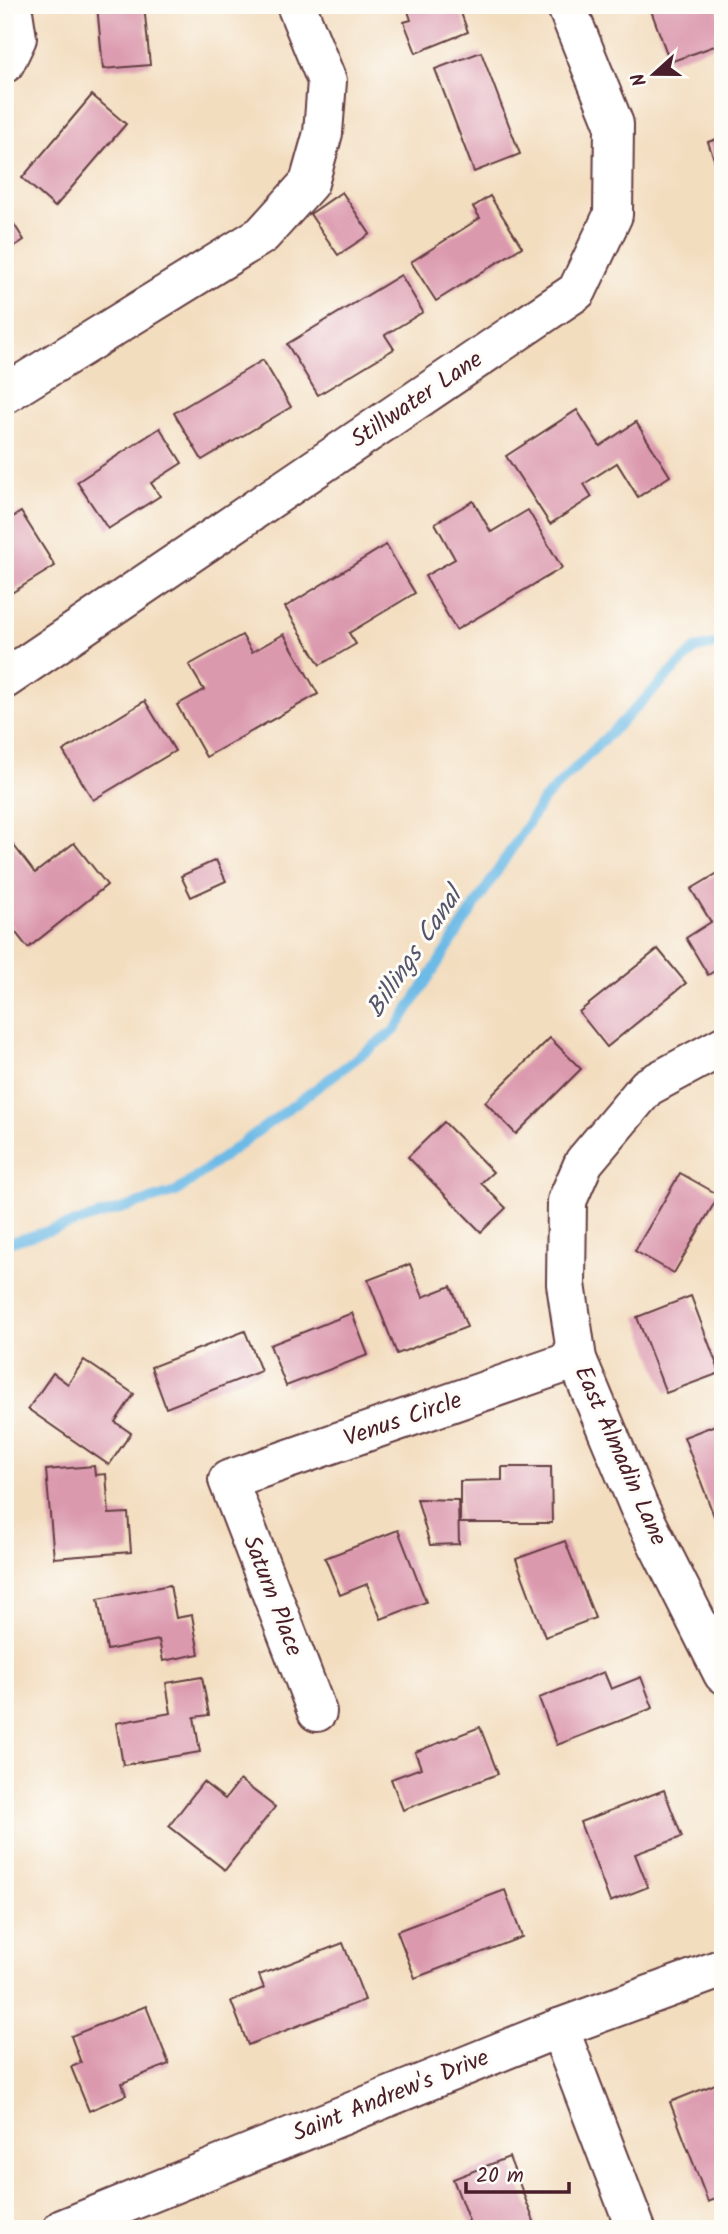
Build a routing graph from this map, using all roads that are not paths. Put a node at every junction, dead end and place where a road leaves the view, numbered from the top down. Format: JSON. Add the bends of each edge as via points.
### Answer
{"nodes":[{"id":1,"x":12,"y":5,"type":"edge"},
{"id":2,"x":296,"y":5,"type":"edge"},
{"id":3,"x":566,"y":5,"type":"edge"},
{"id":4,"x":5,"y":64,"type":"edge"},
{"id":5,"x":5,"y":394,"type":"edge"},
{"id":6,"x":5,"y":679,"type":"edge"},
{"id":7,"x":723,"y":1046,"type":"edge"},
{"id":8,"x":577,"y":1359,"type":"junction"},
{"id":9,"x":228,"y":1480,"type":"joint"},
{"id":10,"x":723,"y":1674,"type":"edge"},
{"id":11,"x":317,"y":1712,"type":"dead end"},
{"id":12,"x":723,"y":1968,"type":"edge"},
{"id":13,"x":559,"y":2028,"type":"junction"},
{"id":14,"x":62,"y":2229,"type":"edge"},
{"id":15,"x":636,"y":2229,"type":"edge"}],
"edges":[{"from":1,"to":4,"type":"street","via":[[17,38]]},
{"from":2,"to":5,"type":"street","via":[[327,81],[323,133],[309,183],[262,235]]},
{"from":3,"to":6,"type":"street","name":"Stillwater Lane","via":[[614,124],[613,215],[578,291]]},
{"from":7,"to":8,"type":"street","name":"East Almadin Lane","via":[[647,1087],[584,1162],[567,1201],[566,1284]]},
{"from":8,"to":9,"type":"street","name":"Venus Circle"},
{"from":8,"to":10,"type":"street","name":"East Almadin Lane","via":[[639,1507]]},
{"from":9,"to":11,"type":"street","name":"Saturn Place"},
{"from":12,"to":13,"type":"street","name":"Saint Andrew's Drive"},
{"from":13,"to":14,"type":"street","name":"Saint Andrew's Drive"},
{"from":13,"to":15,"type":"street"}]}
